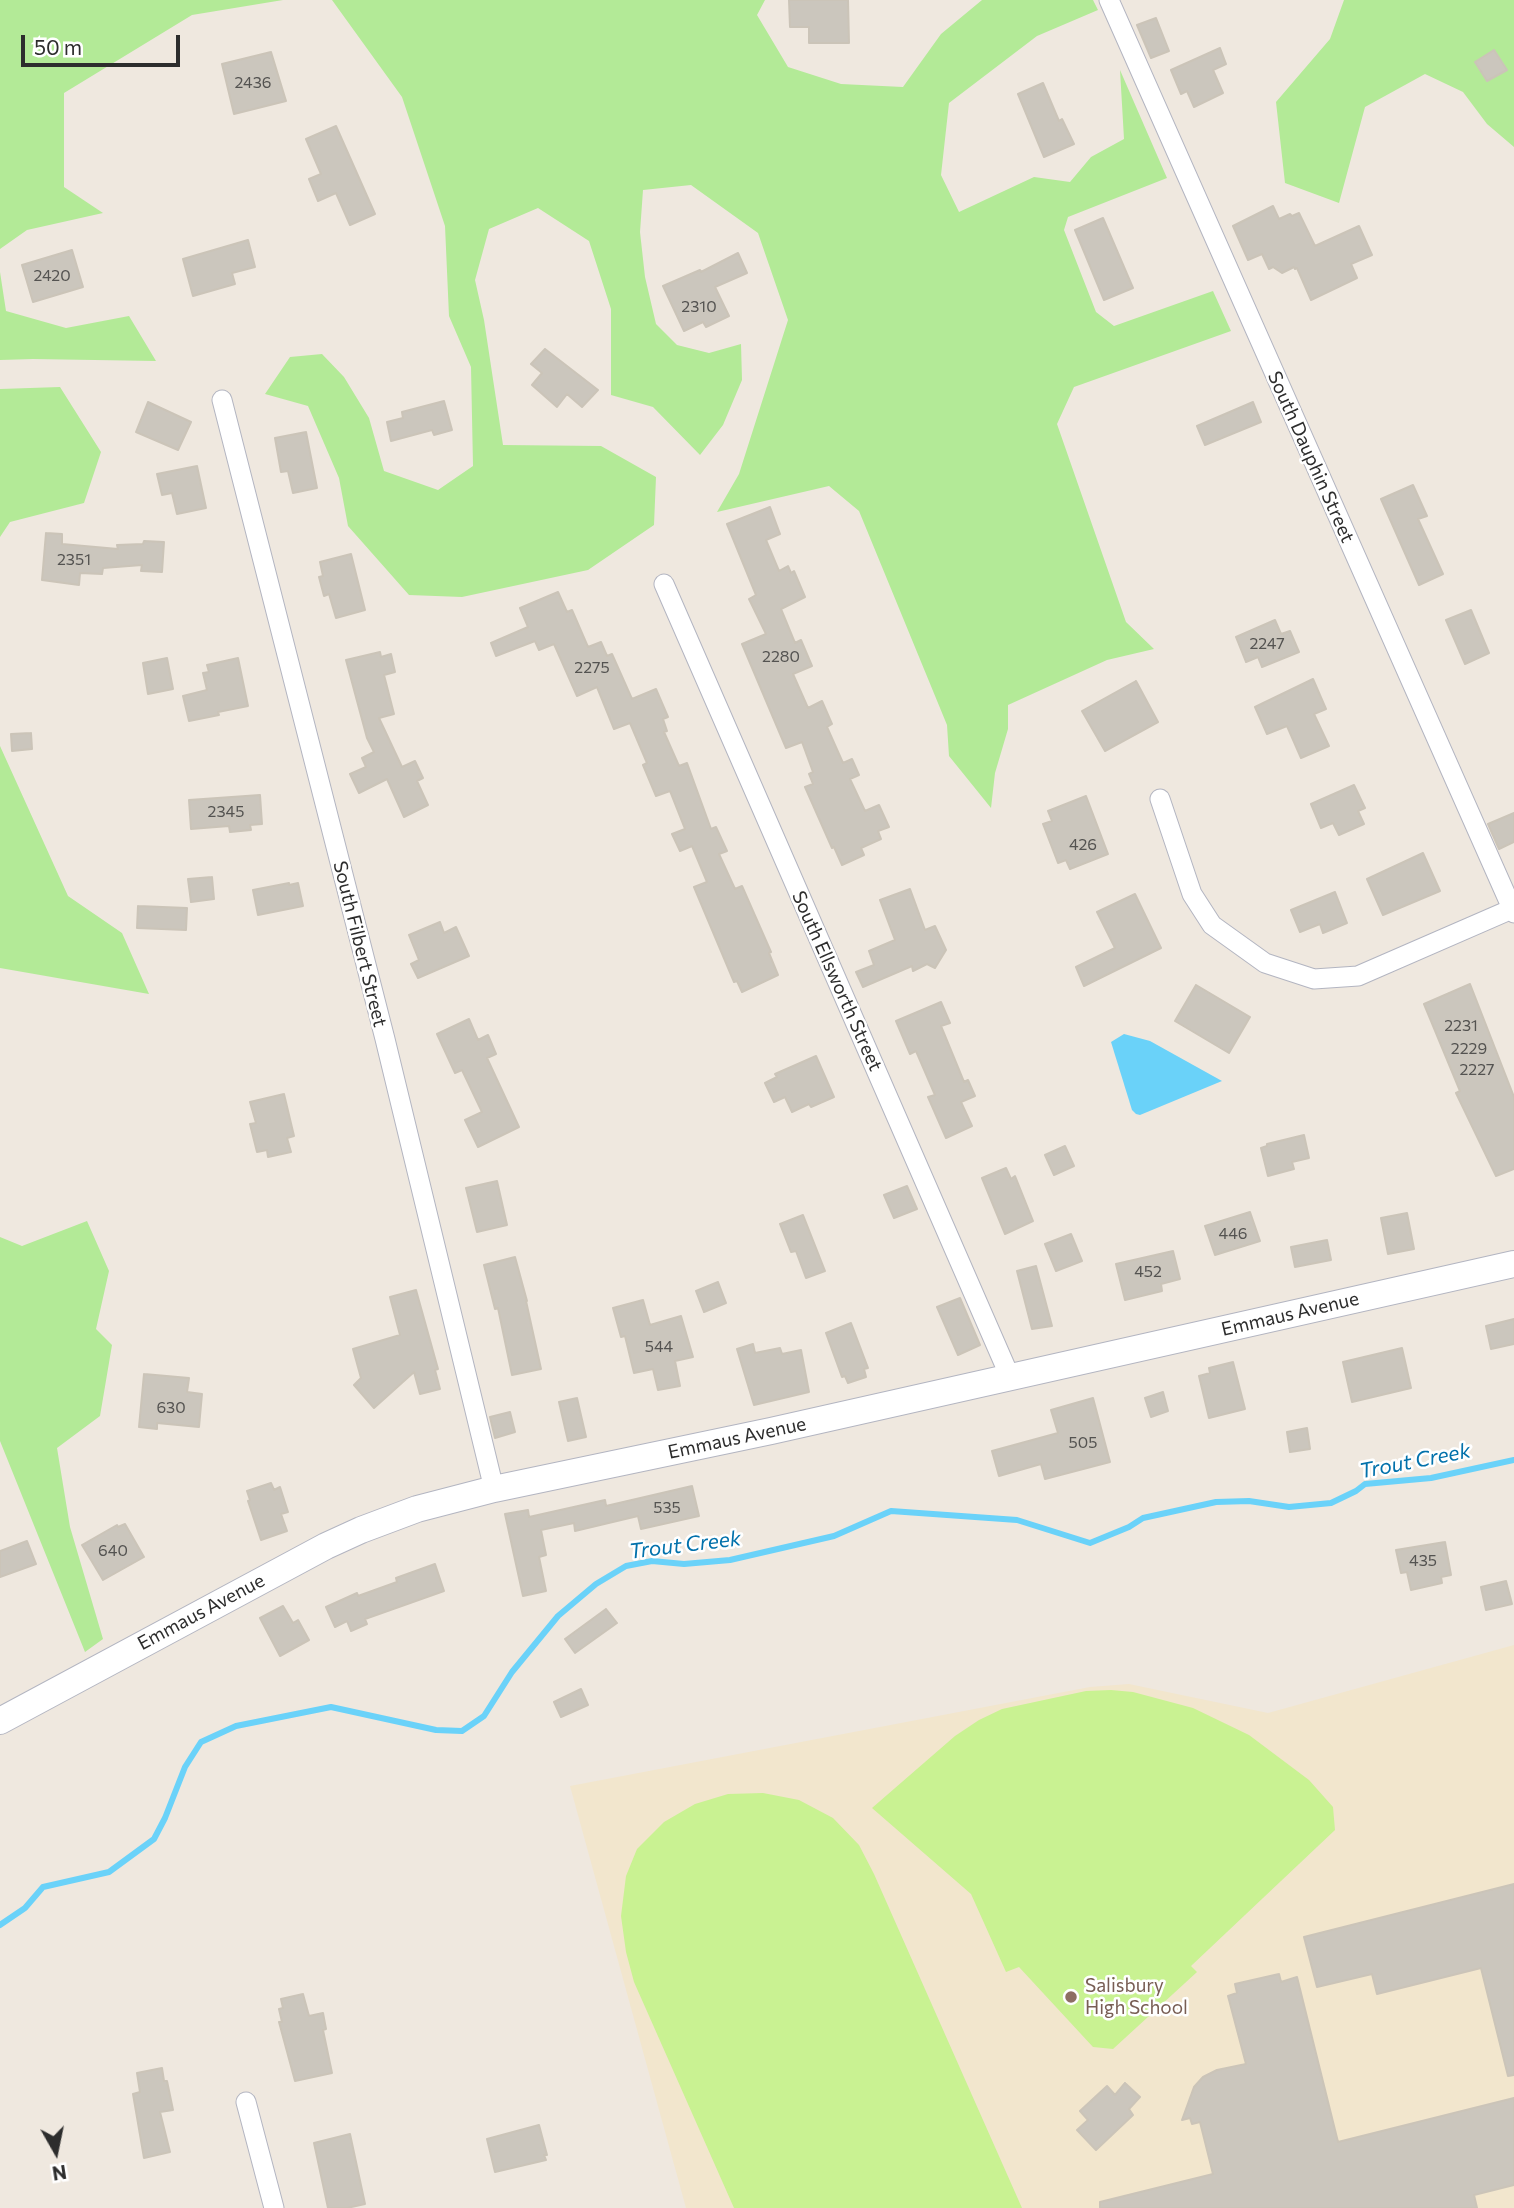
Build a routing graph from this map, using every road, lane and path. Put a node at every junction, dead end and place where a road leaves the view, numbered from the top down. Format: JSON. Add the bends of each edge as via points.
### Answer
{"nodes":[{"id":1,"x":1109,"y":0,"type":"edge"},
{"id":2,"x":222,"y":400,"type":"dead end"},
{"id":3,"x":664,"y":584,"type":"dead end"},
{"id":4,"x":1160,"y":799,"type":"dead end"},
{"id":5,"x":1513,"y":911,"type":"edge"},
{"id":6,"x":1514,"y":1264,"type":"edge"},
{"id":7,"x":1010,"y":1377,"type":"junction"},
{"id":8,"x":494,"y":1489,"type":"junction"},
{"id":9,"x":0,"y":1721,"type":"edge"},
{"id":10,"x":246,"y":2102,"type":"dead end"},
{"id":11,"x":274,"y":2208,"type":"edge"}],
"edges":[{"from":1,"to":5,"type":"street","name":"South Dauphin Street"},
{"from":2,"to":8,"type":"street","name":"South Filbert Street"},
{"from":3,"to":7,"type":"street","name":"South Ellsworth Street"},
{"from":4,"to":5,"type":"street","via":[[1192,894],[1212,925],[1265,963],[1314,979],[1358,976]]},
{"from":6,"to":7,"type":"main road","name":"Emmaus Avenue"},
{"from":7,"to":8,"type":"main road","name":"Emmaus Avenue"},
{"from":8,"to":9,"type":"main road","name":"Emmaus Avenue","via":[[416,1509],[326,1546]]},
{"from":10,"to":11,"type":"street"}]}
